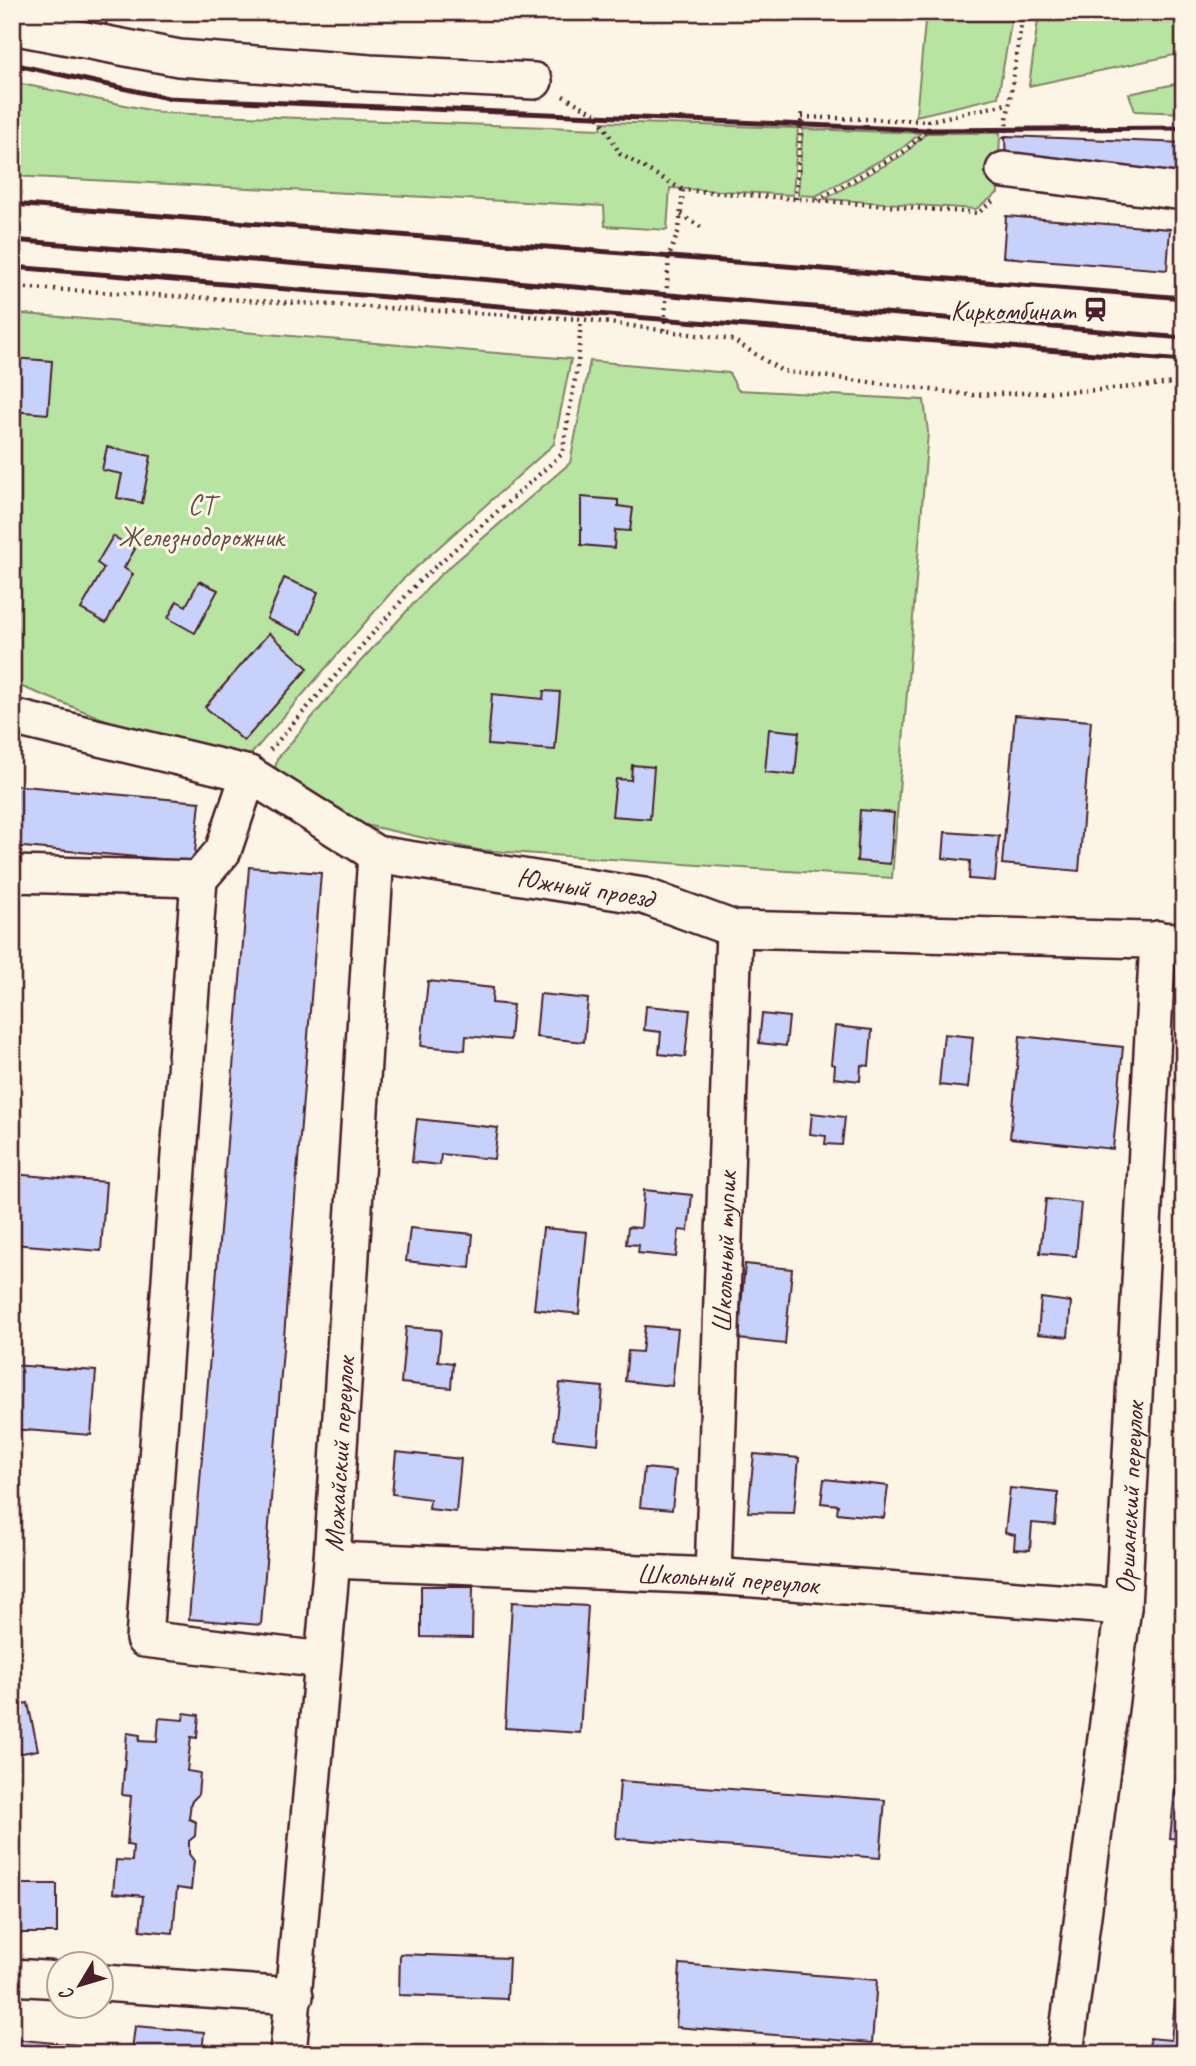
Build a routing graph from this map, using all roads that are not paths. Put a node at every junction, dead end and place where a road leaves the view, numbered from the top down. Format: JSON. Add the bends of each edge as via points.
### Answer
{"nodes":[{"id":1,"x":12,"y":26,"type":"edge"},
{"id":2,"x":534,"y":81,"type":"road end"},
{"id":3,"x":1003,"y":182,"type":"road end"},
{"id":4,"x":1184,"y":192,"type":"edge"},
{"id":5,"x":12,"y":717,"type":"edge"},
{"id":6,"x":248,"y":774,"type":"junction"},
{"id":7,"x":376,"y":854,"type":"junction"},
{"id":8,"x":12,"y":874,"type":"edge"},
{"id":9,"x":199,"y":879,"type":"junction"},
{"id":10,"x":734,"y":929,"type":"junction"},
{"id":11,"x":1171,"y":940,"type":"edge"},
{"id":12,"x":332,"y":1560,"type":"junction"},
{"id":13,"x":713,"y":1576,"type":"junction"},
{"id":14,"x":1123,"y":1607,"type":"junction"},
{"id":15,"x":323,"y":1660,"type":"junction"},
{"id":16,"x":12,"y":1977,"type":"edge"},
{"id":17,"x":46,"y":1979,"type":"edge"},
{"id":18,"x":116,"y":1984,"type":"edge"},
{"id":19,"x":295,"y":1996,"type":"junction"},
{"id":20,"x":288,"y":2054,"type":"edge"},
{"id":21,"x":1065,"y":2054,"type":"edge"}],
"edges":[{"from":1,"to":2,"type":"street","via":[[179,58]]},
{"from":3,"to":4,"type":"street"},
{"from":5,"to":6,"type":"street","name":"Южный проезд"},
{"from":6,"to":7,"type":"street","name":"Южный проезд"},
{"from":6,"to":9,"type":"street","via":[[223,851]]},
{"from":7,"to":10,"type":"street","name":"Южный проезд","via":[[644,895]]},
{"from":7,"to":12,"type":"street","name":"Можайский переулок"},
{"from":8,"to":9,"type":"street"},
{"from":9,"to":15,"type":"street","via":[[144,1639]]},
{"from":10,"to":11,"type":"street","name":"Южный проезд"},
{"from":10,"to":13,"type":"street","name":"Школьный тупик"},
{"from":11,"to":14,"type":"street","name":"Оршанский переулок"},
{"from":12,"to":13,"type":"street","name":"Школьный переулок"},
{"from":12,"to":15,"type":"street","name":"Можайский переулок"},
{"from":13,"to":14,"type":"street","name":"Школьный переулок"},
{"from":14,"to":21,"type":"street","name":"Оршанский переулок"},
{"from":15,"to":19,"type":"street","name":"Можайский переулок"},
{"from":16,"to":17,"type":"street"},
{"from":18,"to":19,"type":"street"},
{"from":19,"to":20,"type":"street","name":"Можайский переулок"}]}
